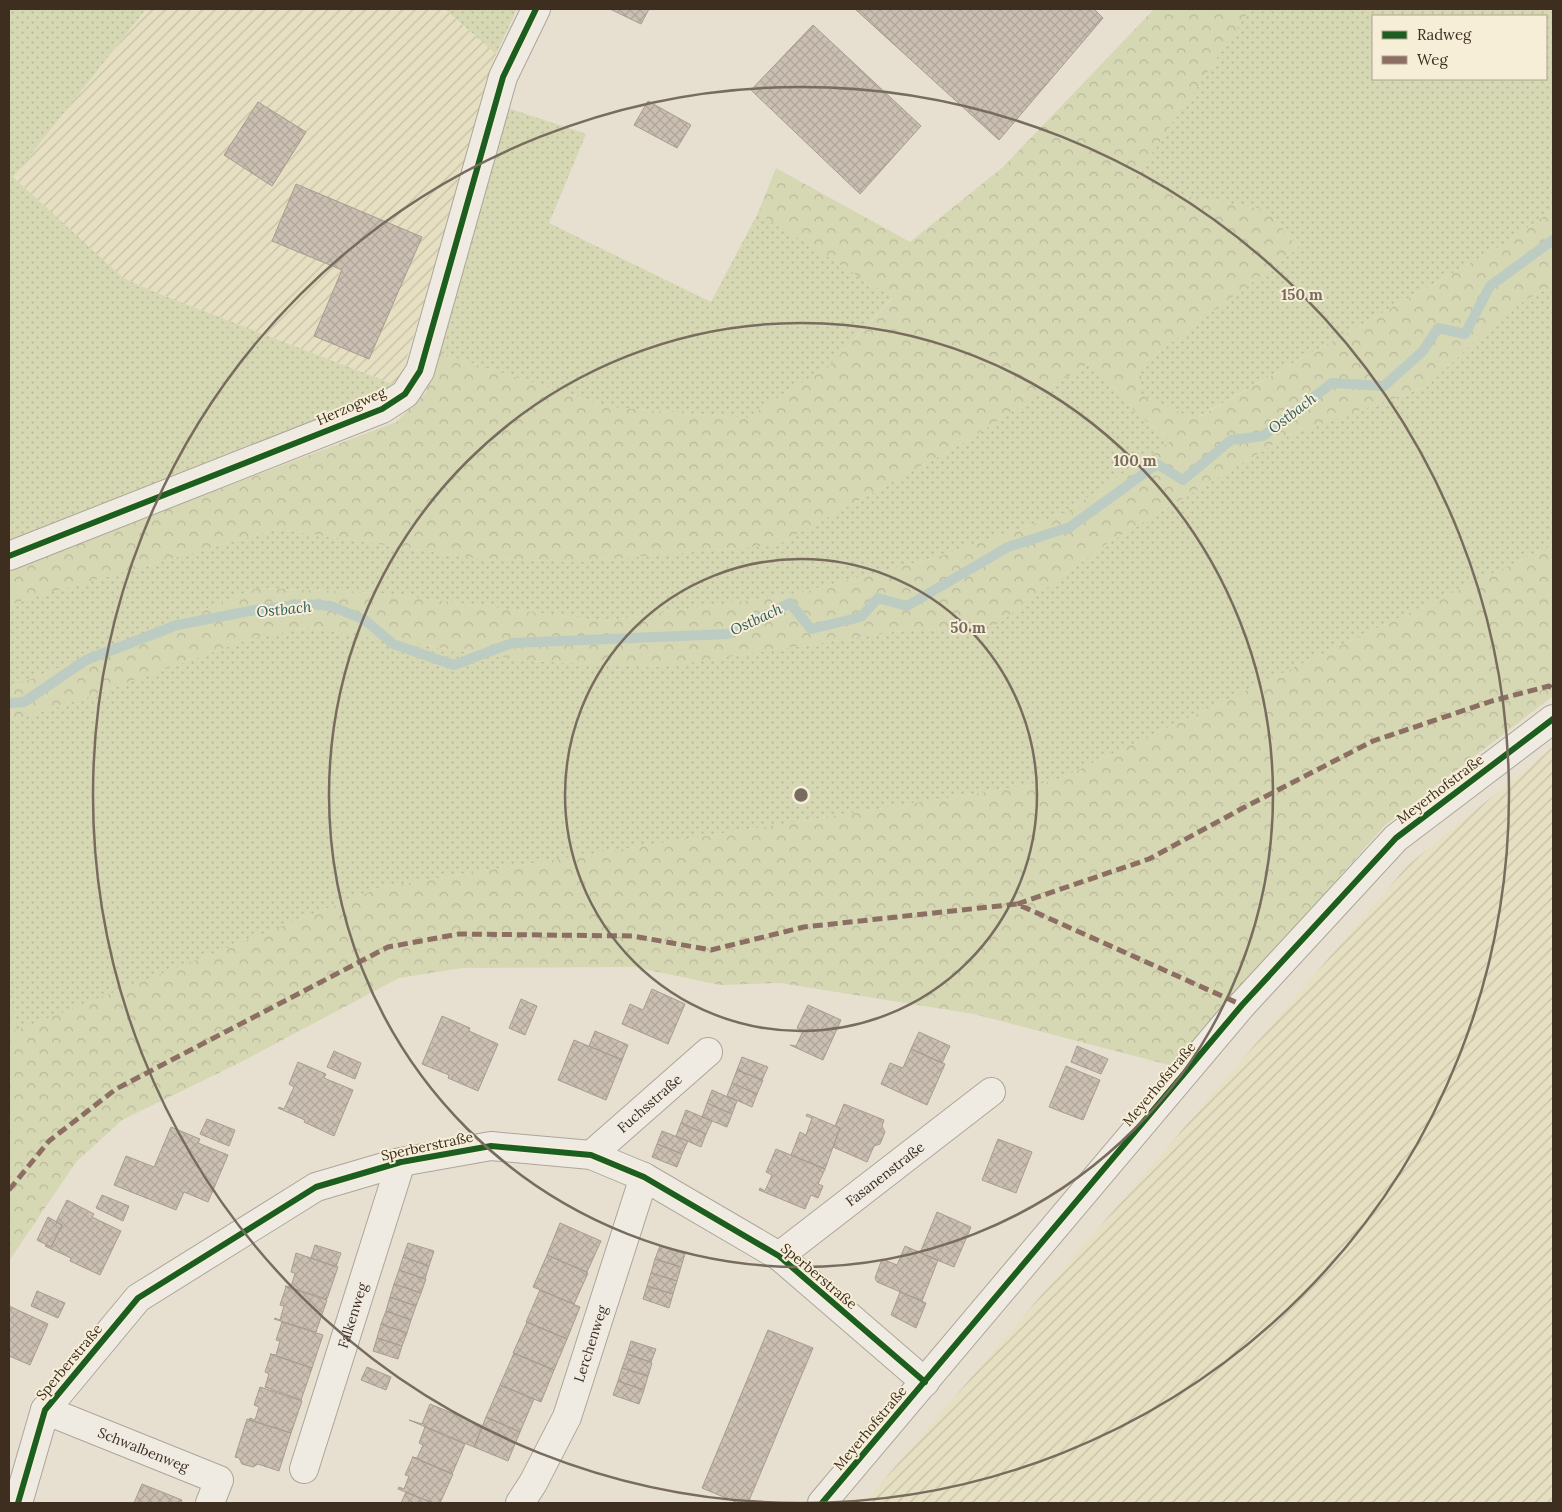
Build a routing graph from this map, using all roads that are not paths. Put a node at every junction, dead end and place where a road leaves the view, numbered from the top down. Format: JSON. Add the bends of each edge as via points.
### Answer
{"nodes":[{"id":1,"x":536,"y":9,"type":"edge"},
{"id":2,"x":9,"y":556,"type":"edge"},
{"id":3,"x":1553,"y":719,"type":"edge"},
{"id":4,"x":708,"y":1052,"type":"dead end"},
{"id":5,"x":991,"y":1092,"type":"dead end"},
{"id":6,"x":591,"y":1155,"type":"junction"},
{"id":7,"x":401,"y":1162,"type":"junction"},
{"id":8,"x":644,"y":1177,"type":"junction"},
{"id":9,"x":778,"y":1256,"type":"junction"},
{"id":10,"x":925,"y":1382,"type":"junction"},
{"id":11,"x":45,"y":1410,"type":"junction"},
{"id":12,"x":304,"y":1469,"type":"dead end"},
{"id":13,"x":18,"y":1503,"type":"edge"},
{"id":14,"x":210,"y":1503,"type":"edge"},
{"id":15,"x":520,"y":1503,"type":"edge"},
{"id":16,"x":822,"y":1503,"type":"edge"}],
"edges":[{"from":1,"to":2,"type":"street","name":"Herzogweg","via":[[503,77],[420,371],[405,394],[382,409]]},
{"from":3,"to":10,"type":"street","name":"Meyerhofstraße","via":[[1396,838],[1242,1005]]},
{"from":4,"to":6,"type":"street","name":"Fuchsstraße"},
{"from":5,"to":9,"type":"street","name":"Fasanenstraße"},
{"from":6,"to":7,"type":"street","name":"Sperberstraße","via":[[491,1146]]},
{"from":6,"to":8,"type":"street","name":"Sperberstraße"},
{"from":7,"to":11,"type":"street","name":"Sperberstraße","via":[[316,1187],[138,1298]]},
{"from":7,"to":12,"type":"street","name":"Falkenweg"},
{"from":8,"to":9,"type":"street","name":"Sperberstraße"},
{"from":8,"to":15,"type":"street","name":"Lerchenweg","via":[[567,1418]]},
{"from":9,"to":10,"type":"street","name":"Sperberstraße"},
{"from":10,"to":16,"type":"street","name":"Meyerhofstraße"},
{"from":11,"to":13,"type":"street","name":"Sperberstraße"},
{"from":11,"to":14,"type":"street","name":"Schwalbenweg","via":[[219,1480]]}]}
